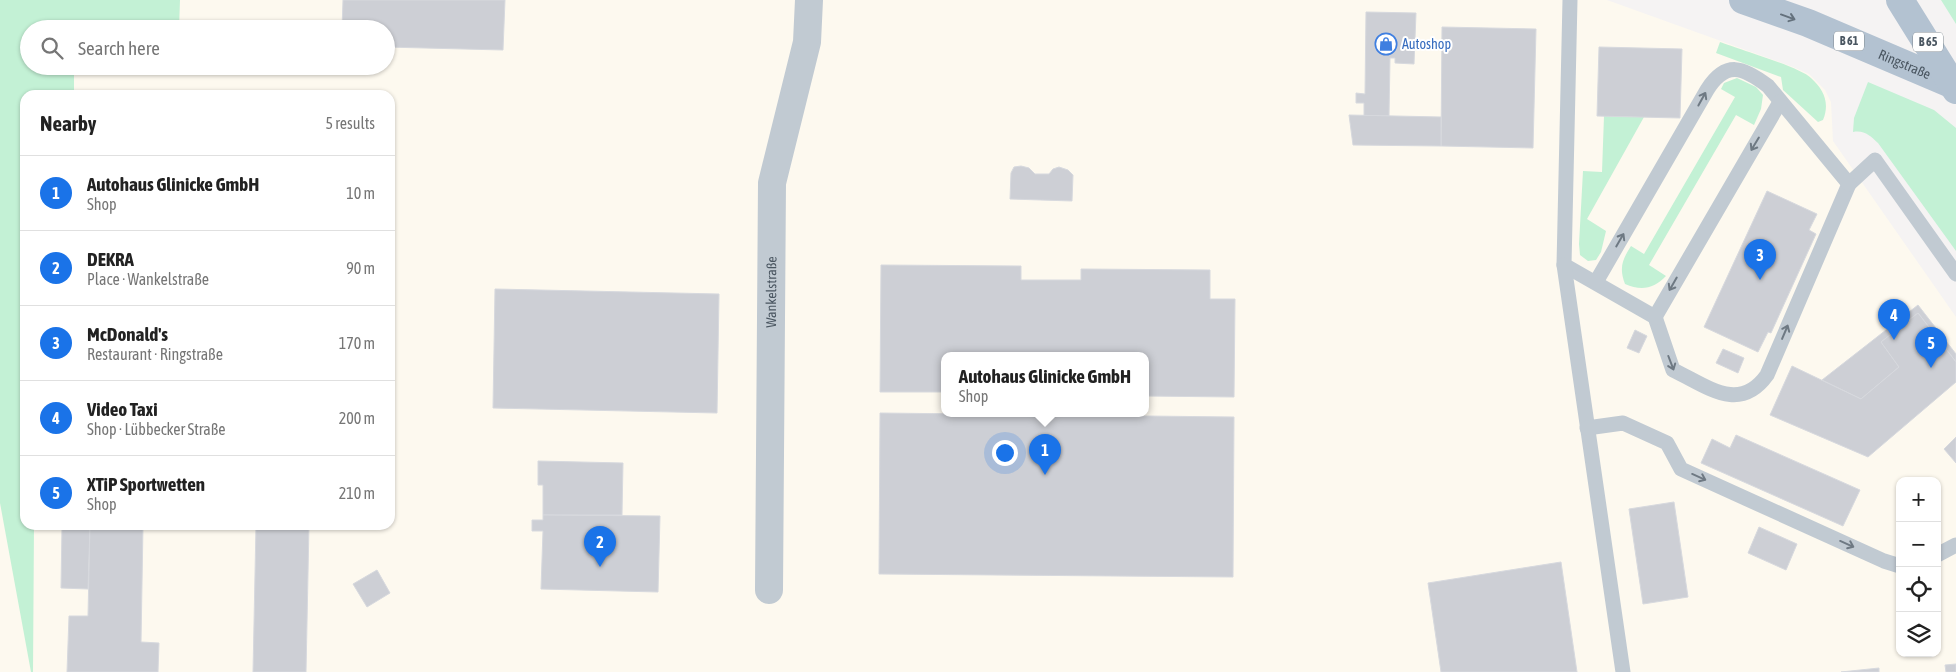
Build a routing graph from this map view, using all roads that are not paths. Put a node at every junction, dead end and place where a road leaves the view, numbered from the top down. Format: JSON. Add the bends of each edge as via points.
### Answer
{"nodes":[{"id":1,"x":809,"y":0,"type":"edge"},
{"id":2,"x":1570,"y":0,"type":"edge"},
{"id":3,"x":1742,"y":0,"type":"edge"},
{"id":4,"x":1900,"y":0,"type":"edge"},
{"id":5,"x":1955,"y":87,"type":"edge"},
{"id":6,"x":1780,"y":102,"type":"junction"},
{"id":7,"x":1849,"y":184,"type":"junction"},
{"id":8,"x":1564,"y":265,"type":"junction"},
{"id":9,"x":1956,"y":274,"type":"edge"},
{"id":10,"x":1596,"y":282,"type":"junction"},
{"id":11,"x":1655,"y":317,"type":"junction"},
{"id":12,"x":1588,"y":428,"type":"junction"},
{"id":13,"x":1956,"y":545,"type":"edge"},
{"id":14,"x":1941,"y":553,"type":"edge"},
{"id":15,"x":1896,"y":564,"type":"edge"},
{"id":16,"x":770,"y":590,"type":"dead end"},
{"id":17,"x":1623,"y":672,"type":"edge"}],
"edges":[{"from":1,"to":16,"type":"street","name":"Wankelstraße","via":[[807,42],[772,183]]},
{"from":2,"to":8,"type":"lane"},
{"from":3,"to":5,"type":"main road","name":"Ringstraße","number":"B 61","one_way":true,"via":[[1808,24]]},
{"from":4,"to":5,"type":"main road","number":"B 65"},
{"from":6,"to":7,"type":"lane"},
{"from":10,"to":6,"type":"lane","one_way":true,"via":[[1713,80],[1730,69],[1740,70],[1768,86]]},
{"from":6,"to":11,"type":"lane","one_way":true},
{"from":7,"to":9,"type":"lane","via":[[1875,160]]},
{"from":11,"to":7,"type":"lane","one_way":true,"via":[[1673,370],[1722,393],[1736,396],[1760,385]]},
{"from":8,"to":10,"type":"lane"},
{"from":8,"to":12,"type":"lane"},
{"from":10,"to":11,"type":"lane"},
{"from":12,"to":15,"type":"lane","one_way":true,"via":[[1623,423],[1666,443],[1681,468]]},
{"from":12,"to":17,"type":"lane"},
{"from":13,"to":14,"type":"lane"}]}
